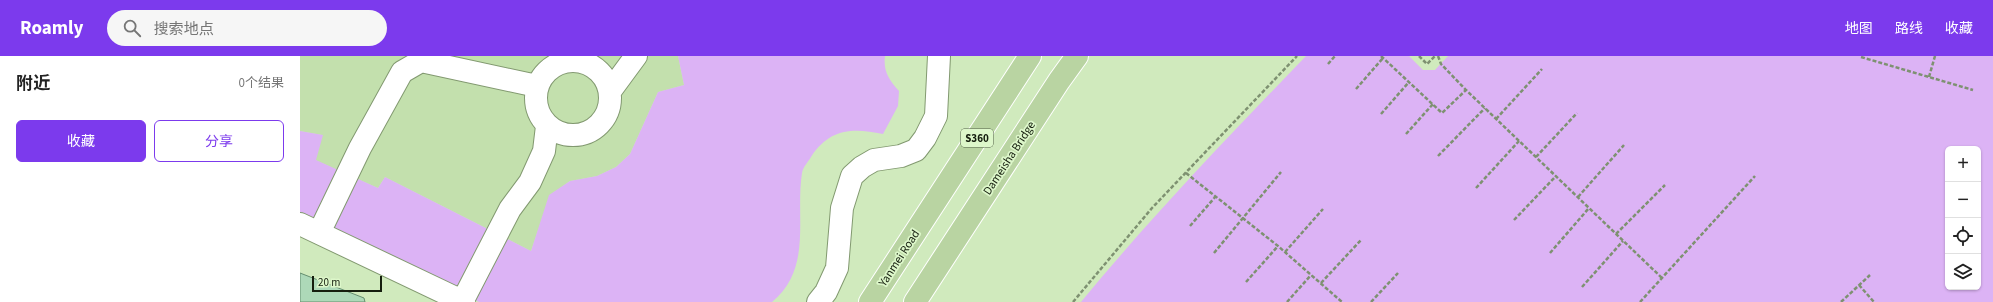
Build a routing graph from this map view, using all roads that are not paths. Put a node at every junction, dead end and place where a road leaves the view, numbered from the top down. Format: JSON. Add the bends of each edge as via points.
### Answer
{"nodes":[{"id":1,"x":636,"y":56,"type":"edge"},
{"id":2,"x":939,"y":56,"type":"edge"},
{"id":3,"x":1077,"y":56,"type":"edge"},
{"id":4,"x":1028,"y":58,"type":"edge"},
{"id":5,"x":421,"y":59,"type":"edge"},
{"id":6,"x":557,"y":60,"type":"edge"},
{"id":7,"x":537,"y":86,"type":"junction"},
{"id":8,"x":611,"y":90,"type":"junction"},
{"id":9,"x":547,"y":126,"type":"junction"},
{"id":10,"x":309,"y":229,"type":"edge"},
{"id":11,"x":883,"y":283,"type":"junction"},
{"id":12,"x":463,"y":302,"type":"edge"},
{"id":13,"x":818,"y":302,"type":"edge"},
{"id":14,"x":862,"y":302,"type":"edge"},
{"id":15,"x":870,"y":302,"type":"edge"},
{"id":16,"x":914,"y":302,"type":"edge"}],
"edges":[{"from":1,"to":8,"type":"street"},
{"from":2,"to":13,"type":"street","via":[[936,116],[925,138],[916,150],[901,156],[874,160],[852,176],[842,208],[837,268],[826,292]]},
{"from":3,"to":16,"type":"main road","name":"Dameisha Bridge","via":[[1058,81]]},
{"from":4,"to":11,"type":"main road","name":"Yanmei Road","number":"S360"},
{"from":5,"to":7,"type":"street"},
{"from":5,"to":10,"type":"street","via":[[402,72],[360,148]]},
{"from":6,"to":7,"type":"street"},
{"from":6,"to":8,"type":"street","via":[[587,63],[603,75]]},
{"from":7,"to":9,"type":"street","via":[[537,108]]},
{"from":8,"to":9,"type":"street","via":[[609,113],[598,127],[575,136],[557,133]]},
{"from":9,"to":12,"type":"street","via":[[544,151],[530,182],[510,209]]},
{"from":10,"to":12,"type":"street"},
{"from":11,"to":14,"type":"street"},
{"from":11,"to":15,"type":"main road","name":"Yanmei Road","number":"S360"}]}
